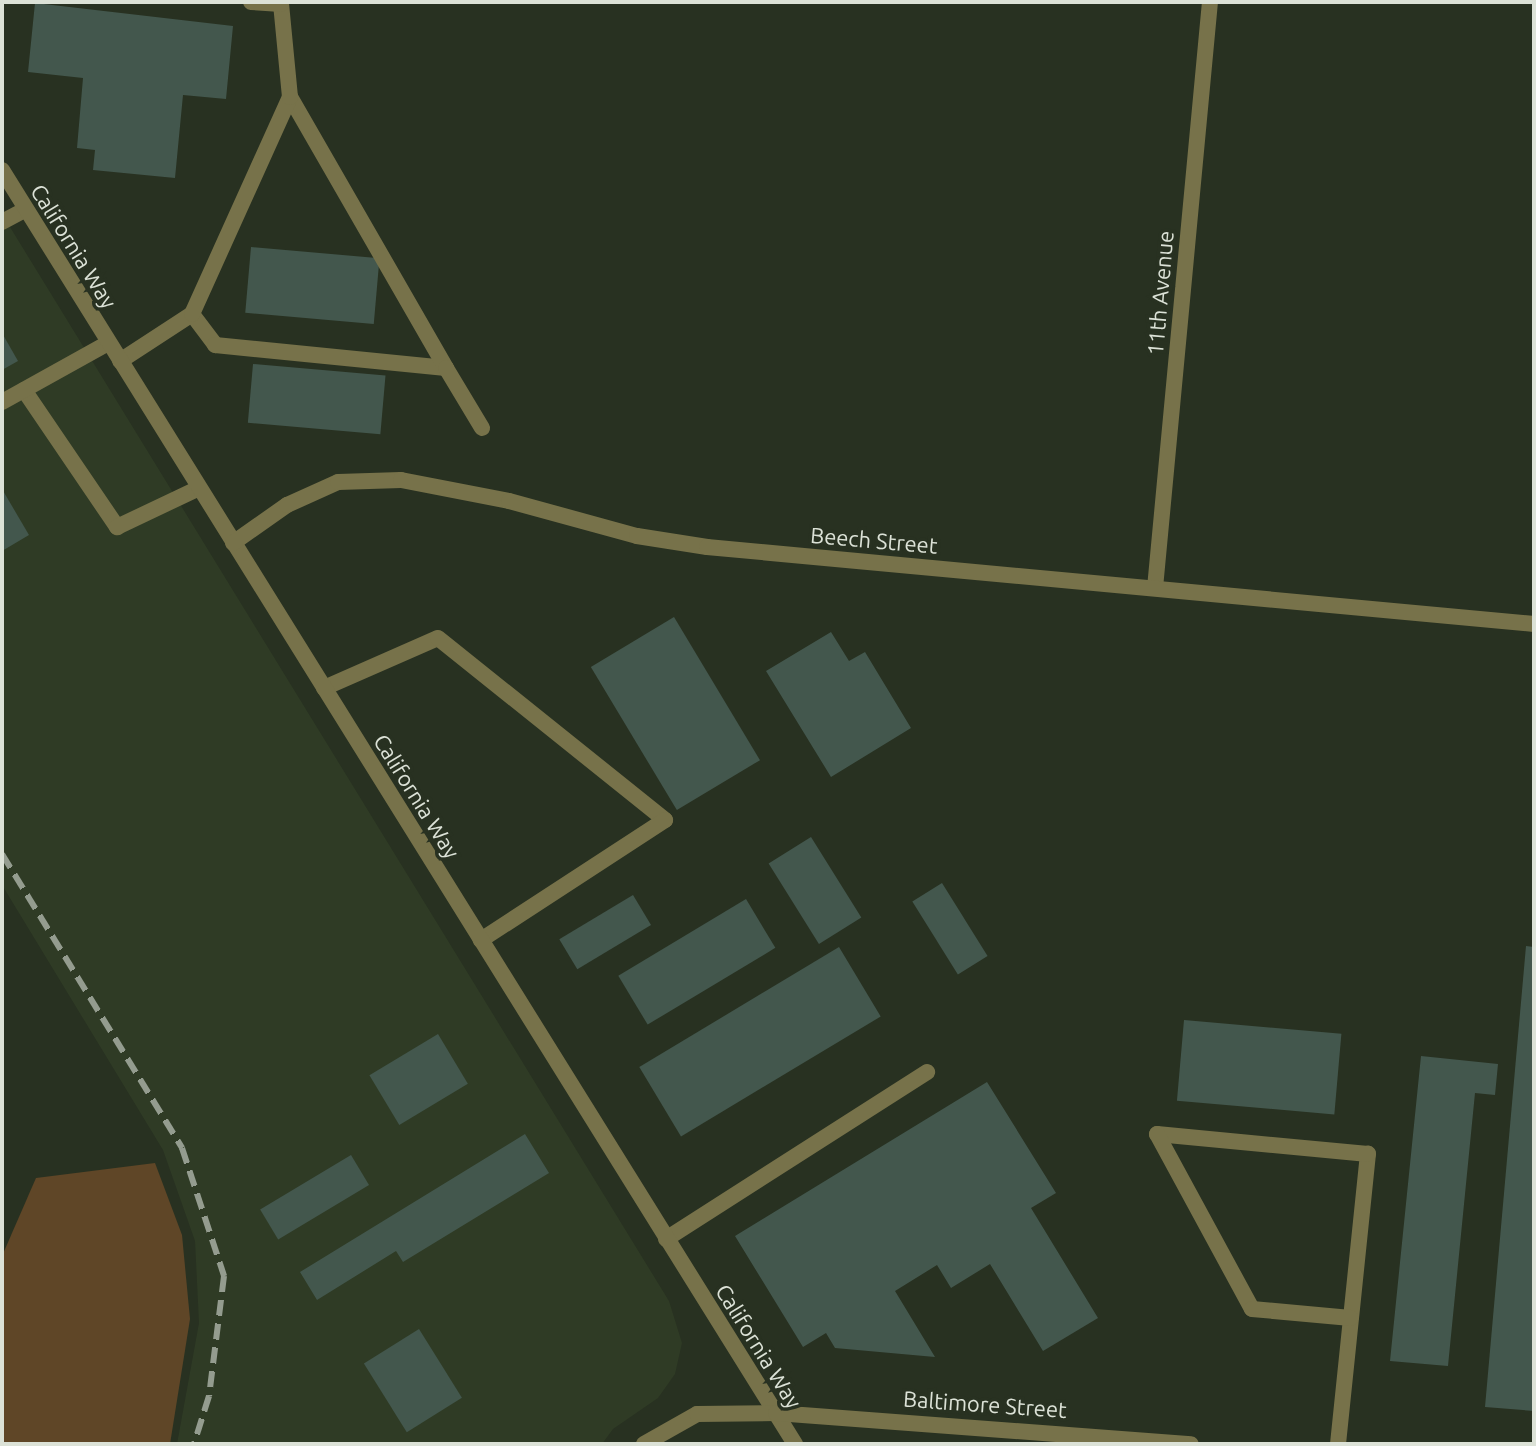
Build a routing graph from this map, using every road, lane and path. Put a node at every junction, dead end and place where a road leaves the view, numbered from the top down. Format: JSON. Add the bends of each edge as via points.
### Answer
{"nodes":[{"id":1,"x":251,"y":2,"type":"edge"},
{"id":2,"x":1210,"y":2,"type":"edge"},
{"id":3,"x":290,"y":97,"type":"junction"},
{"id":4,"x":2,"y":170,"type":"edge"},
{"id":5,"x":25,"y":210,"type":"junction"},
{"id":6,"x":2,"y":222,"type":"edge"},
{"id":7,"x":192,"y":314,"type":"junction"},
{"id":8,"x":108,"y":343,"type":"junction"},
{"id":9,"x":120,"y":361,"type":"junction"},
{"id":10,"x":446,"y":368,"type":"junction"},
{"id":11,"x":24,"y":390,"type":"junction"},
{"id":12,"x":2,"y":402,"type":"edge"},
{"id":13,"x":482,"y":428,"type":"dead end"},
{"id":14,"x":199,"y":488,"type":"junction"},
{"id":15,"x":233,"y":543,"type":"junction"},
{"id":16,"x":1155,"y":588,"type":"junction"},
{"id":17,"x":1534,"y":624,"type":"edge"},
{"id":18,"x":324,"y":688,"type":"junction"},
{"id":19,"x":481,"y":940,"type":"junction"},
{"id":20,"x":927,"y":1072,"type":"dead end"},
{"id":21,"x":666,"y":1239,"type":"junction"},
{"id":22,"x":1351,"y":1318,"type":"junction"},
{"id":23,"x":776,"y":1413,"type":"junction"},
{"id":24,"x":644,"y":1444,"type":"edge"},
{"id":25,"x":795,"y":1444,"type":"edge"},
{"id":26,"x":1191,"y":1444,"type":"edge"},
{"id":27,"x":1338,"y":1444,"type":"edge"}],
"edges":[{"from":1,"to":3,"type":"street","via":[[281,4]]},
{"from":2,"to":16,"type":"street","name":"11th Avenue"},
{"from":3,"to":7,"type":"street"},
{"from":3,"to":10,"type":"street"},
{"from":4,"to":5,"type":"street","name":"California Way"},
{"from":5,"to":6,"type":"street"},
{"from":5,"to":8,"type":"street","name":"California Way"},
{"from":7,"to":9,"type":"street"},
{"from":7,"to":10,"type":"street","via":[[215,345]]},
{"from":8,"to":9,"type":"street","name":"California Way"},
{"from":8,"to":11,"type":"street"},
{"from":9,"to":14,"type":"street","name":"California Way"},
{"from":10,"to":13,"type":"street"},
{"from":11,"to":12,"type":"street"},
{"from":11,"to":14,"type":"street","via":[[117,527]]},
{"from":14,"to":15,"type":"street","name":"California Way"},
{"from":15,"to":16,"type":"street","name":"Beech Street","via":[[287,505],[338,482],[401,480],[509,501],[637,536],[707,547]]},
{"from":15,"to":18,"type":"street","name":"California Way"},
{"from":16,"to":17,"type":"street","name":"Beech Street"},
{"from":18,"to":19,"type":"street","name":"California Way"},
{"from":18,"to":19,"type":"street","via":[[438,638],[665,820]]},
{"from":19,"to":21,"type":"street","name":"California Way"},
{"from":20,"to":21,"type":"street"},
{"from":21,"to":23,"type":"street","name":"California Way"},
{"from":22,"to":22,"type":"street","via":[[1368,1154],[1157,1134],[1252,1309]]},
{"from":22,"to":27,"type":"street"},
{"from":23,"to":24,"type":"street","via":[[697,1414]]},
{"from":23,"to":25,"type":"street","name":"California Way"},
{"from":23,"to":26,"type":"street","name":"Baltimore Street"}]}
